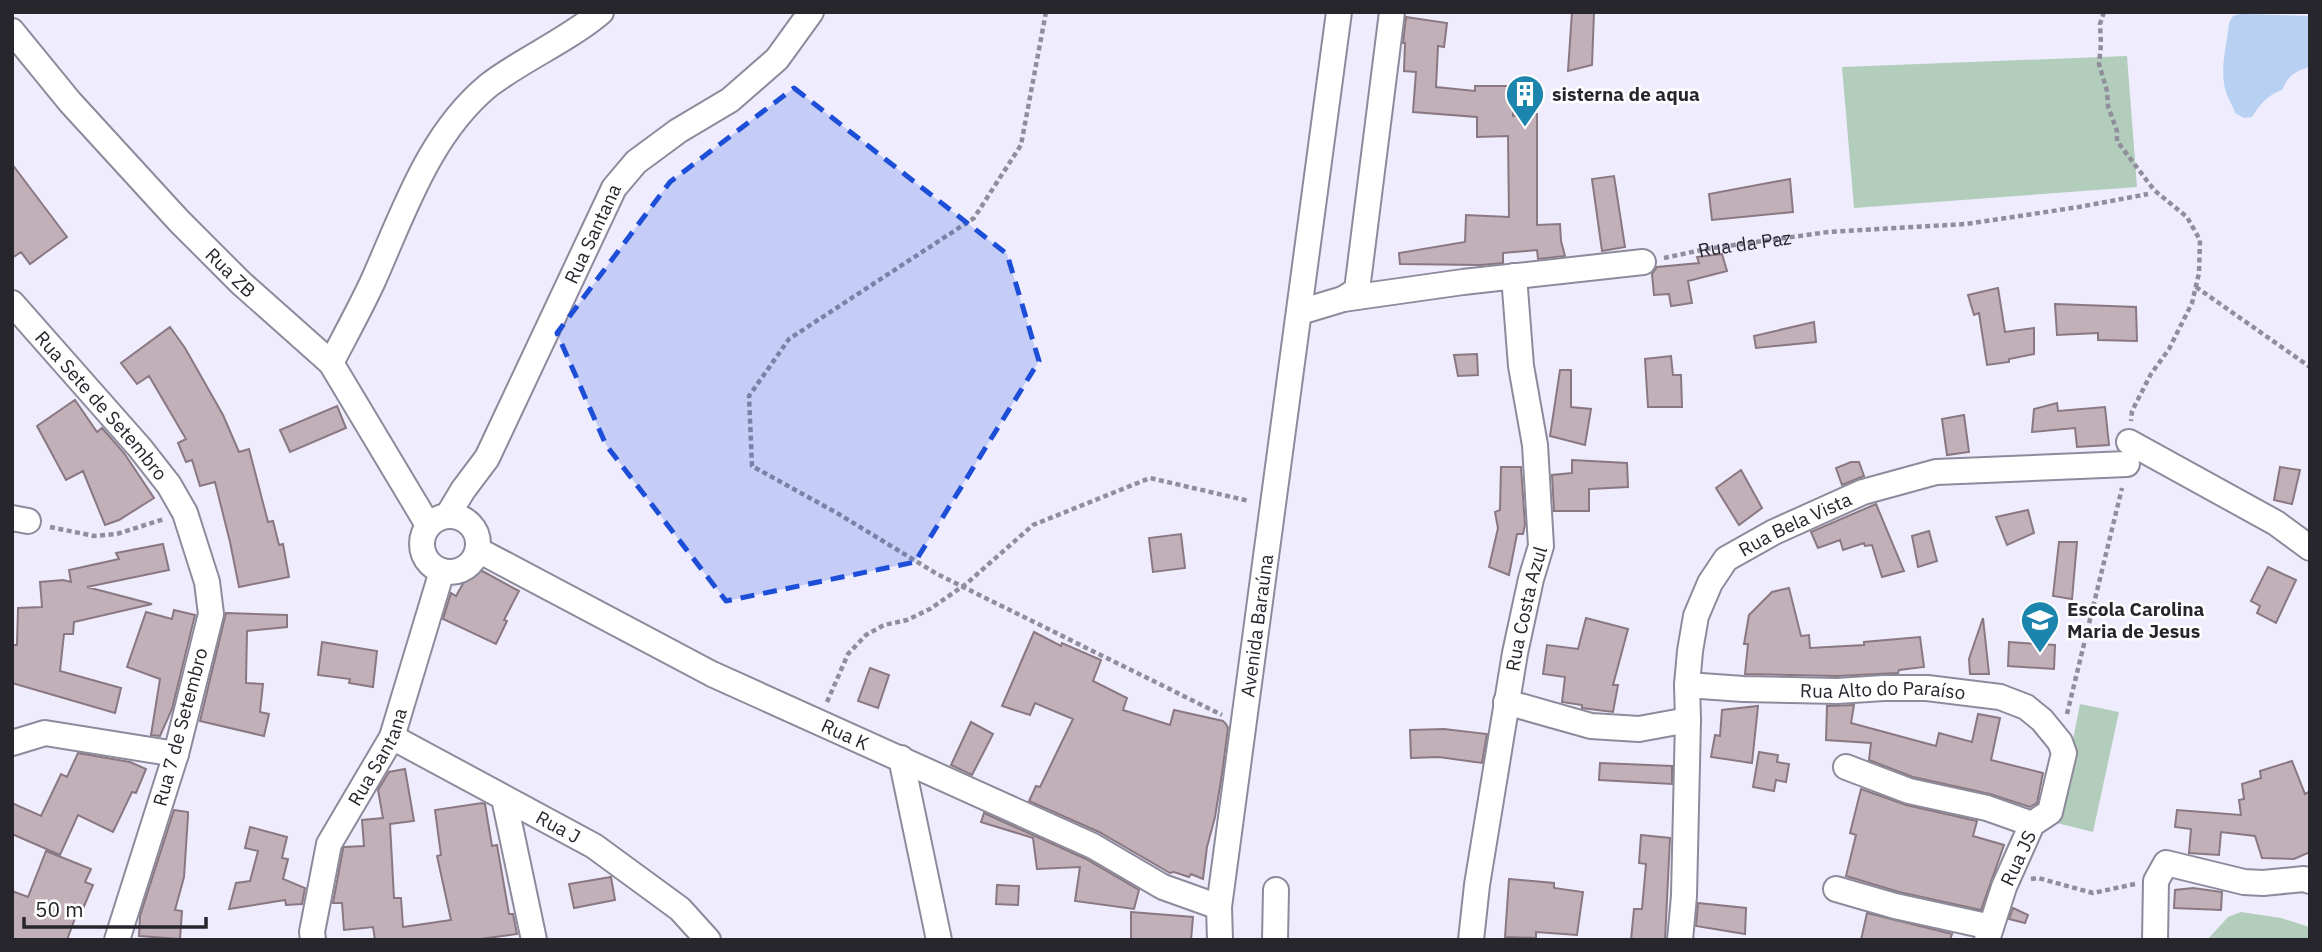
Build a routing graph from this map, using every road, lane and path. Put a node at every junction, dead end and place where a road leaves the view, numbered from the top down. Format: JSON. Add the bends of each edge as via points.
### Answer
{"nodes":[{"id":1,"x":601,"y":12,"type":"edge"},
{"id":2,"x":811,"y":12,"type":"edge"},
{"id":3,"x":1046,"y":12,"type":"edge"},
{"id":4,"x":1339,"y":12,"type":"edge"},
{"id":5,"x":1392,"y":12,"type":"edge"},
{"id":6,"x":2104,"y":13,"type":"edge"},
{"id":7,"x":12,"y":31,"type":"edge"},
{"id":8,"x":2154,"y":190,"type":"dead end"},
{"id":9,"x":2148,"y":194,"type":"dead end"},
{"id":10,"x":1643,"y":262,"type":"joint"},
{"id":11,"x":1514,"y":276,"type":"junction"},
{"id":12,"x":2196,"y":287,"type":"dead end"},
{"id":13,"x":1343,"y":299,"type":"junction"},
{"id":14,"x":12,"y":303,"type":"edge"},
{"id":15,"x":1300,"y":312,"type":"junction"},
{"id":16,"x":331,"y":363,"type":"junction"},
{"id":17,"x":2310,"y":367,"type":"edge"},
{"id":18,"x":1274,"y":507,"type":"junction"},
{"id":19,"x":185,"y":513,"type":"junction"},
{"id":20,"x":20,"y":519,"type":"edge"},
{"id":21,"x":438,"y":520,"type":"junction"},
{"id":22,"x":2310,"y":548,"type":"edge"},
{"id":23,"x":478,"y":550,"type":"junction"},
{"id":24,"x":442,"y":571,"type":"junction"},
{"id":25,"x":962,"y":587,"type":"junction"},
{"id":26,"x":1687,"y":685,"type":"junction"},
{"id":27,"x":1507,"y":702,"type":"junction"},
{"id":28,"x":1688,"y":720,"type":"junction"},
{"id":29,"x":819,"y":721,"type":"junction"},
{"id":30,"x":1245,"y":726,"type":"junction"},
{"id":31,"x":392,"y":737,"type":"junction"},
{"id":32,"x":12,"y":743,"type":"edge"},
{"id":33,"x":2060,"y":743,"type":"joint"},
{"id":34,"x":176,"y":754,"type":"junction"},
{"id":35,"x":901,"y":758,"type":"junction"},
{"id":36,"x":1846,"y":767,"type":"dead end"},
{"id":37,"x":504,"y":798,"type":"junction"},
{"id":38,"x":2032,"y":824,"type":"junction"},
{"id":39,"x":2162,"y":869,"type":"junction"},
{"id":40,"x":2308,"y":877,"type":"edge"},
{"id":41,"x":2004,"y":887,"type":"junction"},
{"id":42,"x":1836,"y":889,"type":"dead end"},
{"id":43,"x":1276,"y":890,"type":"dead end"},
{"id":44,"x":1219,"y":907,"type":"junction"},
{"id":45,"x":1989,"y":933,"type":"edge"},
{"id":46,"x":117,"y":940,"type":"edge"},
{"id":47,"x":313,"y":940,"type":"edge"},
{"id":48,"x":534,"y":940,"type":"edge"},
{"id":49,"x":708,"y":940,"type":"edge"},
{"id":50,"x":939,"y":940,"type":"edge"},
{"id":51,"x":1220,"y":940,"type":"edge"},
{"id":52,"x":1275,"y":940,"type":"edge"},
{"id":53,"x":1471,"y":940,"type":"edge"},
{"id":54,"x":1680,"y":940,"type":"edge"},
{"id":55,"x":2155,"y":940,"type":"edge"}],
"edges":[{"from":1,"to":16,"type":"street","via":[[489,85],[456,119],[429,159]]},
{"from":2,"to":21,"type":"street","name":"Rua Santana","via":[[777,60],[730,100],[636,162],[614,188],[487,458]]},
{"from":3,"to":25,"type":"path","via":[[1021,145],[974,218],[789,339],[749,396],[752,466]]},
{"from":4,"to":15,"type":"street","name":"Avenida Baraúna"},
{"from":5,"to":13,"type":"street","via":[[1357,290]]},
{"from":6,"to":8,"type":"path","via":[[2099,64],[2117,141]]},
{"from":7,"to":16,"type":"street","name":"Rua ZB","via":[[179,221]]},
{"from":9,"to":10,"type":"path","name":"Rua da Paz","via":[[1966,224],[1828,232]]},
{"from":10,"to":11,"type":"street"},
{"from":11,"to":13,"type":"street"},
{"from":11,"to":27,"type":"street","name":"Rua Costa Azul","via":[[1521,366],[1535,445],[1541,546]]},
{"from":12,"to":17,"type":"path"},
{"from":13,"to":15,"type":"street"},
{"from":14,"to":19,"type":"street","name":"Rua Sete de Setembro","via":[[140,448]]},
{"from":15,"to":18,"type":"street","name":"Avenida Baraúna"},
{"from":16,"to":21,"type":"street","name":"Rua ZB"},
{"from":18,"to":25,"type":"path","via":[[1150,478],[1033,525]]},
{"from":18,"to":30,"type":"street","name":"Avenida Baraúna"},
{"from":19,"to":20,"type":"path","via":[[117,534],[94,536]]},
{"from":19,"to":34,"type":"street","name":"Rua 7 de Setembro","via":[[207,582],[211,614]]},
{"from":21,"to":23,"type":"street","via":[[461,517],[472,525]]},
{"from":21,"to":24,"type":"street","via":[[423,535],[421,546],[432,566]]},
{"from":22,"to":26,"type":"street","name":"Rua Bela Vista","via":[[2276,523],[2128,453],[1936,472],[1863,492],[1726,559],[1696,616]]},
{"from":23,"to":24,"type":"street","via":[[465,568]]},
{"from":23,"to":29,"type":"street","name":"Rua K","via":[[712,674]]},
{"from":24,"to":31,"type":"street","name":"Rua Santana"},
{"from":25,"to":29,"type":"path","via":[[930,609],[866,635],[848,654]]},
{"from":25,"to":30,"type":"path"},
{"from":26,"to":28,"type":"street","name":"Rua Bela Vista"},
{"from":26,"to":33,"type":"street","name":"Rua Alto do Paraíso","via":[[1837,691],[1927,688],[2000,696],[2042,720]]},
{"from":27,"to":28,"type":"street","via":[[1591,726],[1639,729]]},
{"from":27,"to":53,"type":"street","name":"Rua Costa Azul"},
{"from":28,"to":54,"type":"street","name":"Rua Bela Vista"},
{"from":29,"to":35,"type":"street","name":"Rua K"},
{"from":30,"to":44,"type":"street","name":"Avenida Baraúna"},
{"from":31,"to":37,"type":"street","name":"Rua J"},
{"from":31,"to":47,"type":"street","name":"Rua Santana","via":[[329,844]]},
{"from":32,"to":34,"type":"street","via":[[45,733]]},
{"from":33,"to":38,"type":"street","name":"Rua JS","via":[[2064,753],[2050,812]]},
{"from":34,"to":46,"type":"street","name":"Rua 7 de Setembro"},
{"from":35,"to":44,"type":"street","name":"Rua K","via":[[1093,846],[1163,887]]},
{"from":35,"to":50,"type":"street"},
{"from":36,"to":38,"type":"street","via":[[1909,791],[1987,808]]},
{"from":37,"to":48,"type":"street"},
{"from":37,"to":49,"type":"street","name":"Rua J","via":[[615,860],[680,909]]},
{"from":38,"to":41,"type":"street","name":"Rua JS"},
{"from":39,"to":40,"type":"street","via":[[2244,882]]},
{"from":39,"to":41,"type":"path","via":[[2142,882],[2093,893],[2038,878]]},
{"from":39,"to":55,"type":"street","via":[[2156,881]]},
{"from":41,"to":45,"type":"street","name":"Rua JS"},
{"from":42,"to":45,"type":"street"},
{"from":43,"to":52,"type":"street"},
{"from":44,"to":51,"type":"street","name":"Avenida Baraúna"}]}
